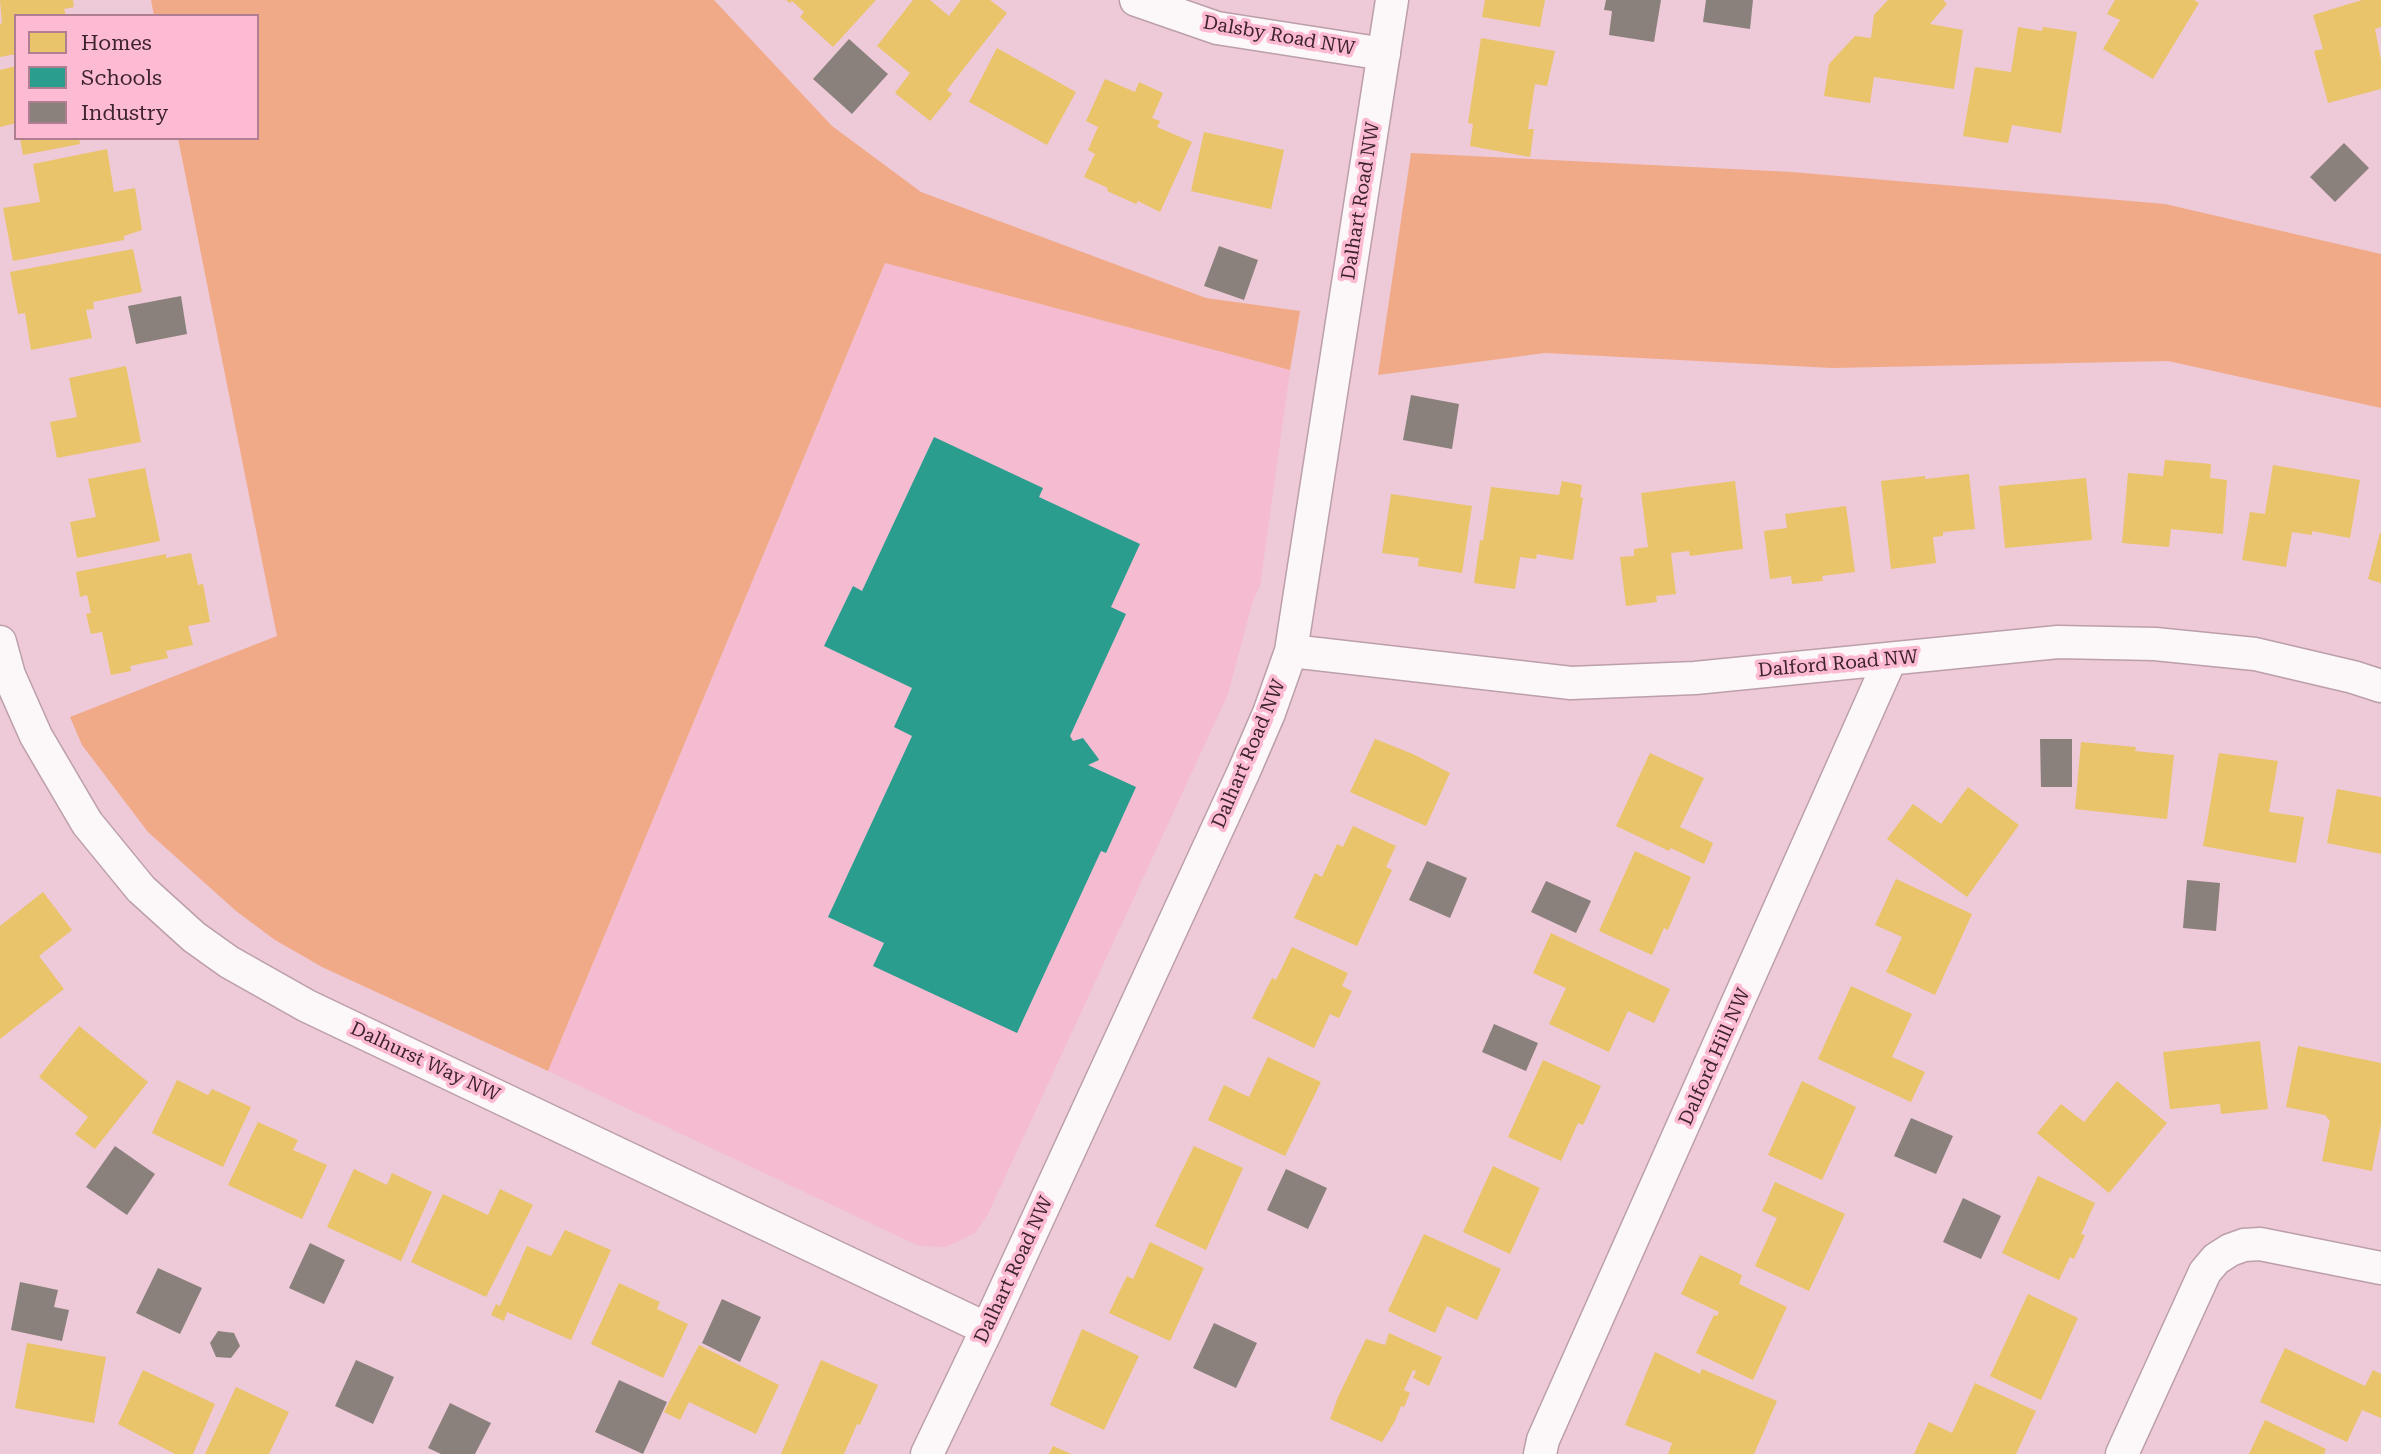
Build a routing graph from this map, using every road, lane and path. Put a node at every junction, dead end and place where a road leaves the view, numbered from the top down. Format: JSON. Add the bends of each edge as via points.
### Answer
{"nodes":[{"id":1,"x":1136,"y":0,"type":"edge"},
{"id":2,"x":1392,"y":0,"type":"edge"},
{"id":3,"x":1384,"y":54,"type":"junction"},
{"id":4,"x":0,"y":642,"type":"edge"},
{"id":5,"x":1291,"y":651,"type":"junction"},
{"id":6,"x":1890,"y":660,"type":"junction"},
{"id":7,"x":2381,"y":686,"type":"edge"},
{"id":8,"x":2381,"y":1268,"type":"edge"},
{"id":9,"x":987,"y":1329,"type":"junction"},
{"id":10,"x":927,"y":1454,"type":"edge"},
{"id":11,"x":1540,"y":1454,"type":"edge"},
{"id":12,"x":2122,"y":1454,"type":"edge"}],
"edges":[{"from":1,"to":3,"type":"street","name":"Dalsby Road NW","via":[[1217,28]]},
{"from":2,"to":3,"type":"street","name":"Dalhart Road NW"},
{"from":3,"to":5,"type":"street","name":"Dalhart Road NW"},
{"from":4,"to":9,"type":"street","name":"Dalhurst Way NW","via":[[36,736],[88,823],[141,889],[229,962],[307,1006]]},
{"from":5,"to":6,"type":"street","name":"Dalford Road NW","via":[[1571,683],[1695,678]]},
{"from":5,"to":9,"type":"street","name":"Dalhart Road NW","via":[[1244,771]]},
{"from":6,"to":7,"type":"street","name":"Dalford Road NW","via":[[2058,642],[2155,644],[2255,654]]},
{"from":6,"to":11,"type":"street","name":"Dalford Hill NW"},
{"from":8,"to":12,"type":"street","via":[[2260,1244],[2244,1245],[2216,1259],[2205,1272]]},
{"from":9,"to":10,"type":"street","name":"Dalhart Road NW"}]}
